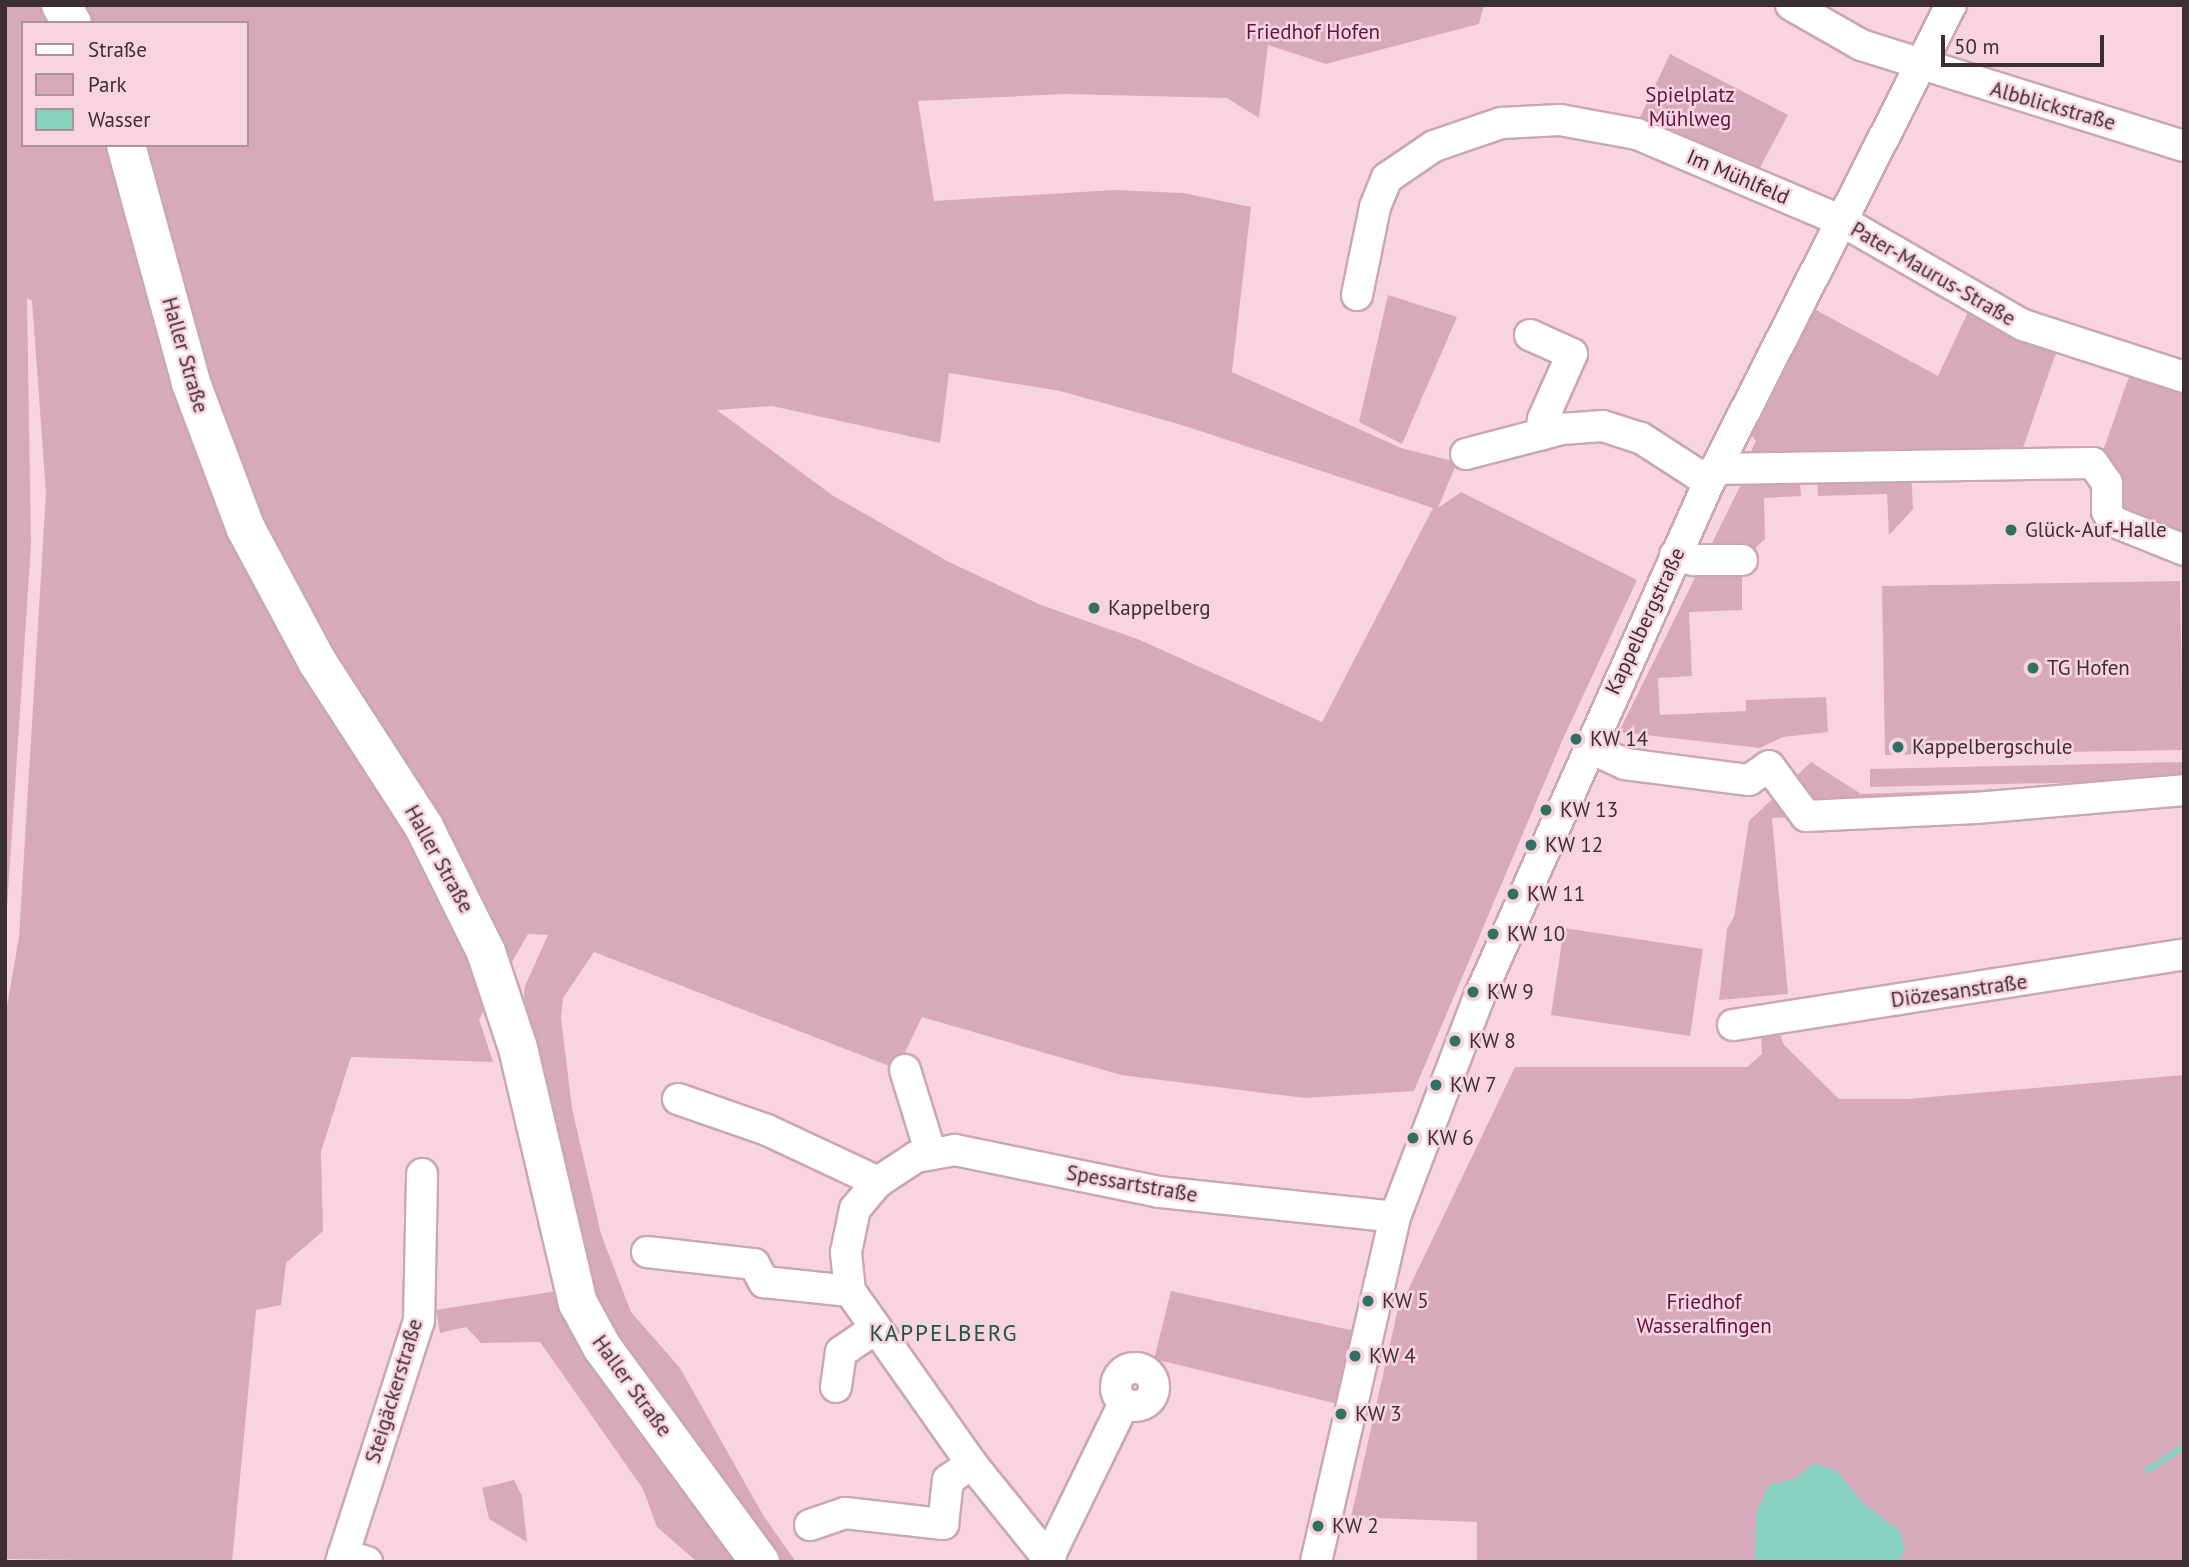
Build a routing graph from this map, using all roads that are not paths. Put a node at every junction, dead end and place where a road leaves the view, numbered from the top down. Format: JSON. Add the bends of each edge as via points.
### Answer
{"nodes":[{"id":1,"x":61,"y":5,"type":"edge"},
{"id":2,"x":1951,"y":5,"type":"edge"},
{"id":3,"x":1808,"y":10,"type":"edge"},
{"id":4,"x":71,"y":21,"type":"edge"},
{"id":5,"x":1922,"y":64,"type":"junction"},
{"id":6,"x":2184,"y":146,"type":"edge"},
{"id":7,"x":127,"y":147,"type":"edge"},
{"id":8,"x":1842,"y":221,"type":"junction"},
{"id":9,"x":1357,"y":295,"type":"dead end"},
{"id":10,"x":1530,"y":335,"type":"dead end"},
{"id":11,"x":2184,"y":377,"type":"edge"},
{"id":12,"x":1541,"y":435,"type":"junction"},
{"id":13,"x":1466,"y":454,"type":"dead end"},
{"id":14,"x":1712,"y":476,"type":"junction"},
{"id":15,"x":2184,"y":550,"type":"edge"},
{"id":16,"x":1675,"y":555,"type":"junction"},
{"id":17,"x":1742,"y":561,"type":"dead end"},
{"id":18,"x":1588,"y":747,"type":"junction"},
{"id":19,"x":2184,"y":790,"type":"edge"},
{"id":20,"x":2184,"y":954,"type":"edge"},
{"id":21,"x":1733,"y":1025,"type":"dead end"},
{"id":22,"x":905,"y":1070,"type":"dead end"},
{"id":23,"x":678,"y":1099,"type":"dead end"},
{"id":24,"x":931,"y":1154,"type":"junction"},
{"id":25,"x":422,"y":1174,"type":"dead end"},
{"id":26,"x":878,"y":1182,"type":"junction"},
{"id":27,"x":1395,"y":1217,"type":"junction"},
{"id":28,"x":647,"y":1252,"type":"dead end"},
{"id":29,"x":850,"y":1291,"type":"junction"},
{"id":30,"x":876,"y":1328,"type":"junction"},
{"id":31,"x":836,"y":1387,"type":"dead end"},
{"id":32,"x":1124,"y":1403,"type":"dead end"},
{"id":33,"x":972,"y":1464,"type":"junction"},
{"id":34,"x":810,"y":1525,"type":"dead end"},
{"id":35,"x":350,"y":1559,"type":"edge"},
{"id":36,"x":1049,"y":1560,"type":"edge"},
{"id":37,"x":760,"y":1562,"type":"edge"},
{"id":38,"x":1316,"y":1562,"type":"edge"}],
"edges":[{"from":1,"to":4,"type":"main road"},
{"from":2,"to":5,"type":"street","name":"Kappelbergstraße"},
{"from":3,"to":5,"type":"street","name":"Albblickstraße","via":[[1861,45]]},
{"from":5,"to":6,"type":"street","name":"Albblickstraße"},
{"from":5,"to":8,"type":"street","name":"Kappelbergstraße"},
{"from":7,"to":37,"type":"main road","name":"Haller Straße","via":[[191,383],[245,527],[318,663],[424,827],[486,951],[518,1048],[578,1303],[602,1347]]},
{"from":8,"to":9,"type":"street","name":"Im Mühlfeld","via":[[1637,134],[1560,120],[1501,123],[1434,146],[1387,178]]},
{"from":8,"to":11,"type":"street","name":"Pater-Maurus-Straße","via":[[2023,325]]},
{"from":8,"to":14,"type":"street","name":"Kappelbergstraße"},
{"from":10,"to":12,"type":"street","via":[[1572,354],[1543,419]]},
{"from":12,"to":13,"type":"street"},
{"from":12,"to":14,"type":"street","via":[[1603,426],[1641,438]]},
{"from":14,"to":15,"type":"street","via":[[2093,463],[2106,483],[2106,511],[2112,521]]},
{"from":14,"to":16,"type":"street","name":"Kappelbergstraße"},
{"from":16,"to":17,"type":"street","via":[[1694,561]]},
{"from":16,"to":18,"type":"street","name":"Kappelbergstraße"},
{"from":18,"to":19,"type":"street","via":[[1625,764],[1749,780],[1769,766],[1806,816],[1976,808]]},
{"from":18,"to":27,"type":"street","name":"Kappelbergstraße","via":[[1479,997]]},
{"from":20,"to":21,"type":"street","name":"Diözesanstraße"},
{"from":22,"to":24,"type":"street"},
{"from":23,"to":26,"type":"street","via":[[767,1130]]},
{"from":24,"to":26,"type":"street","name":"Spessartstraße","via":[[916,1157]]},
{"from":24,"to":27,"type":"street","name":"Spessartstraße","via":[[955,1150],[1159,1192]]},
{"from":25,"to":35,"type":"street","name":"Steigäckerstraße","via":[[419,1321]]},
{"from":26,"to":29,"type":"street","name":"Spessartstraße","via":[[855,1209],[846,1252]]},
{"from":27,"to":38,"type":"street","name":"Kappelbergstraße"},
{"from":28,"to":29,"type":"street","via":[[754,1264],[764,1282]]},
{"from":29,"to":30,"type":"street","name":"Spessartstraße"},
{"from":30,"to":31,"type":"street","via":[[841,1352]]},
{"from":30,"to":33,"type":"street","name":"Spessartstraße"},
{"from":32,"to":36,"type":"street","name":"Spessartstraße"},
{"from":33,"to":34,"type":"street","via":[[948,1480],[943,1524],[845,1513]]},
{"from":33,"to":36,"type":"street","name":"Spessartstraße"}]}
